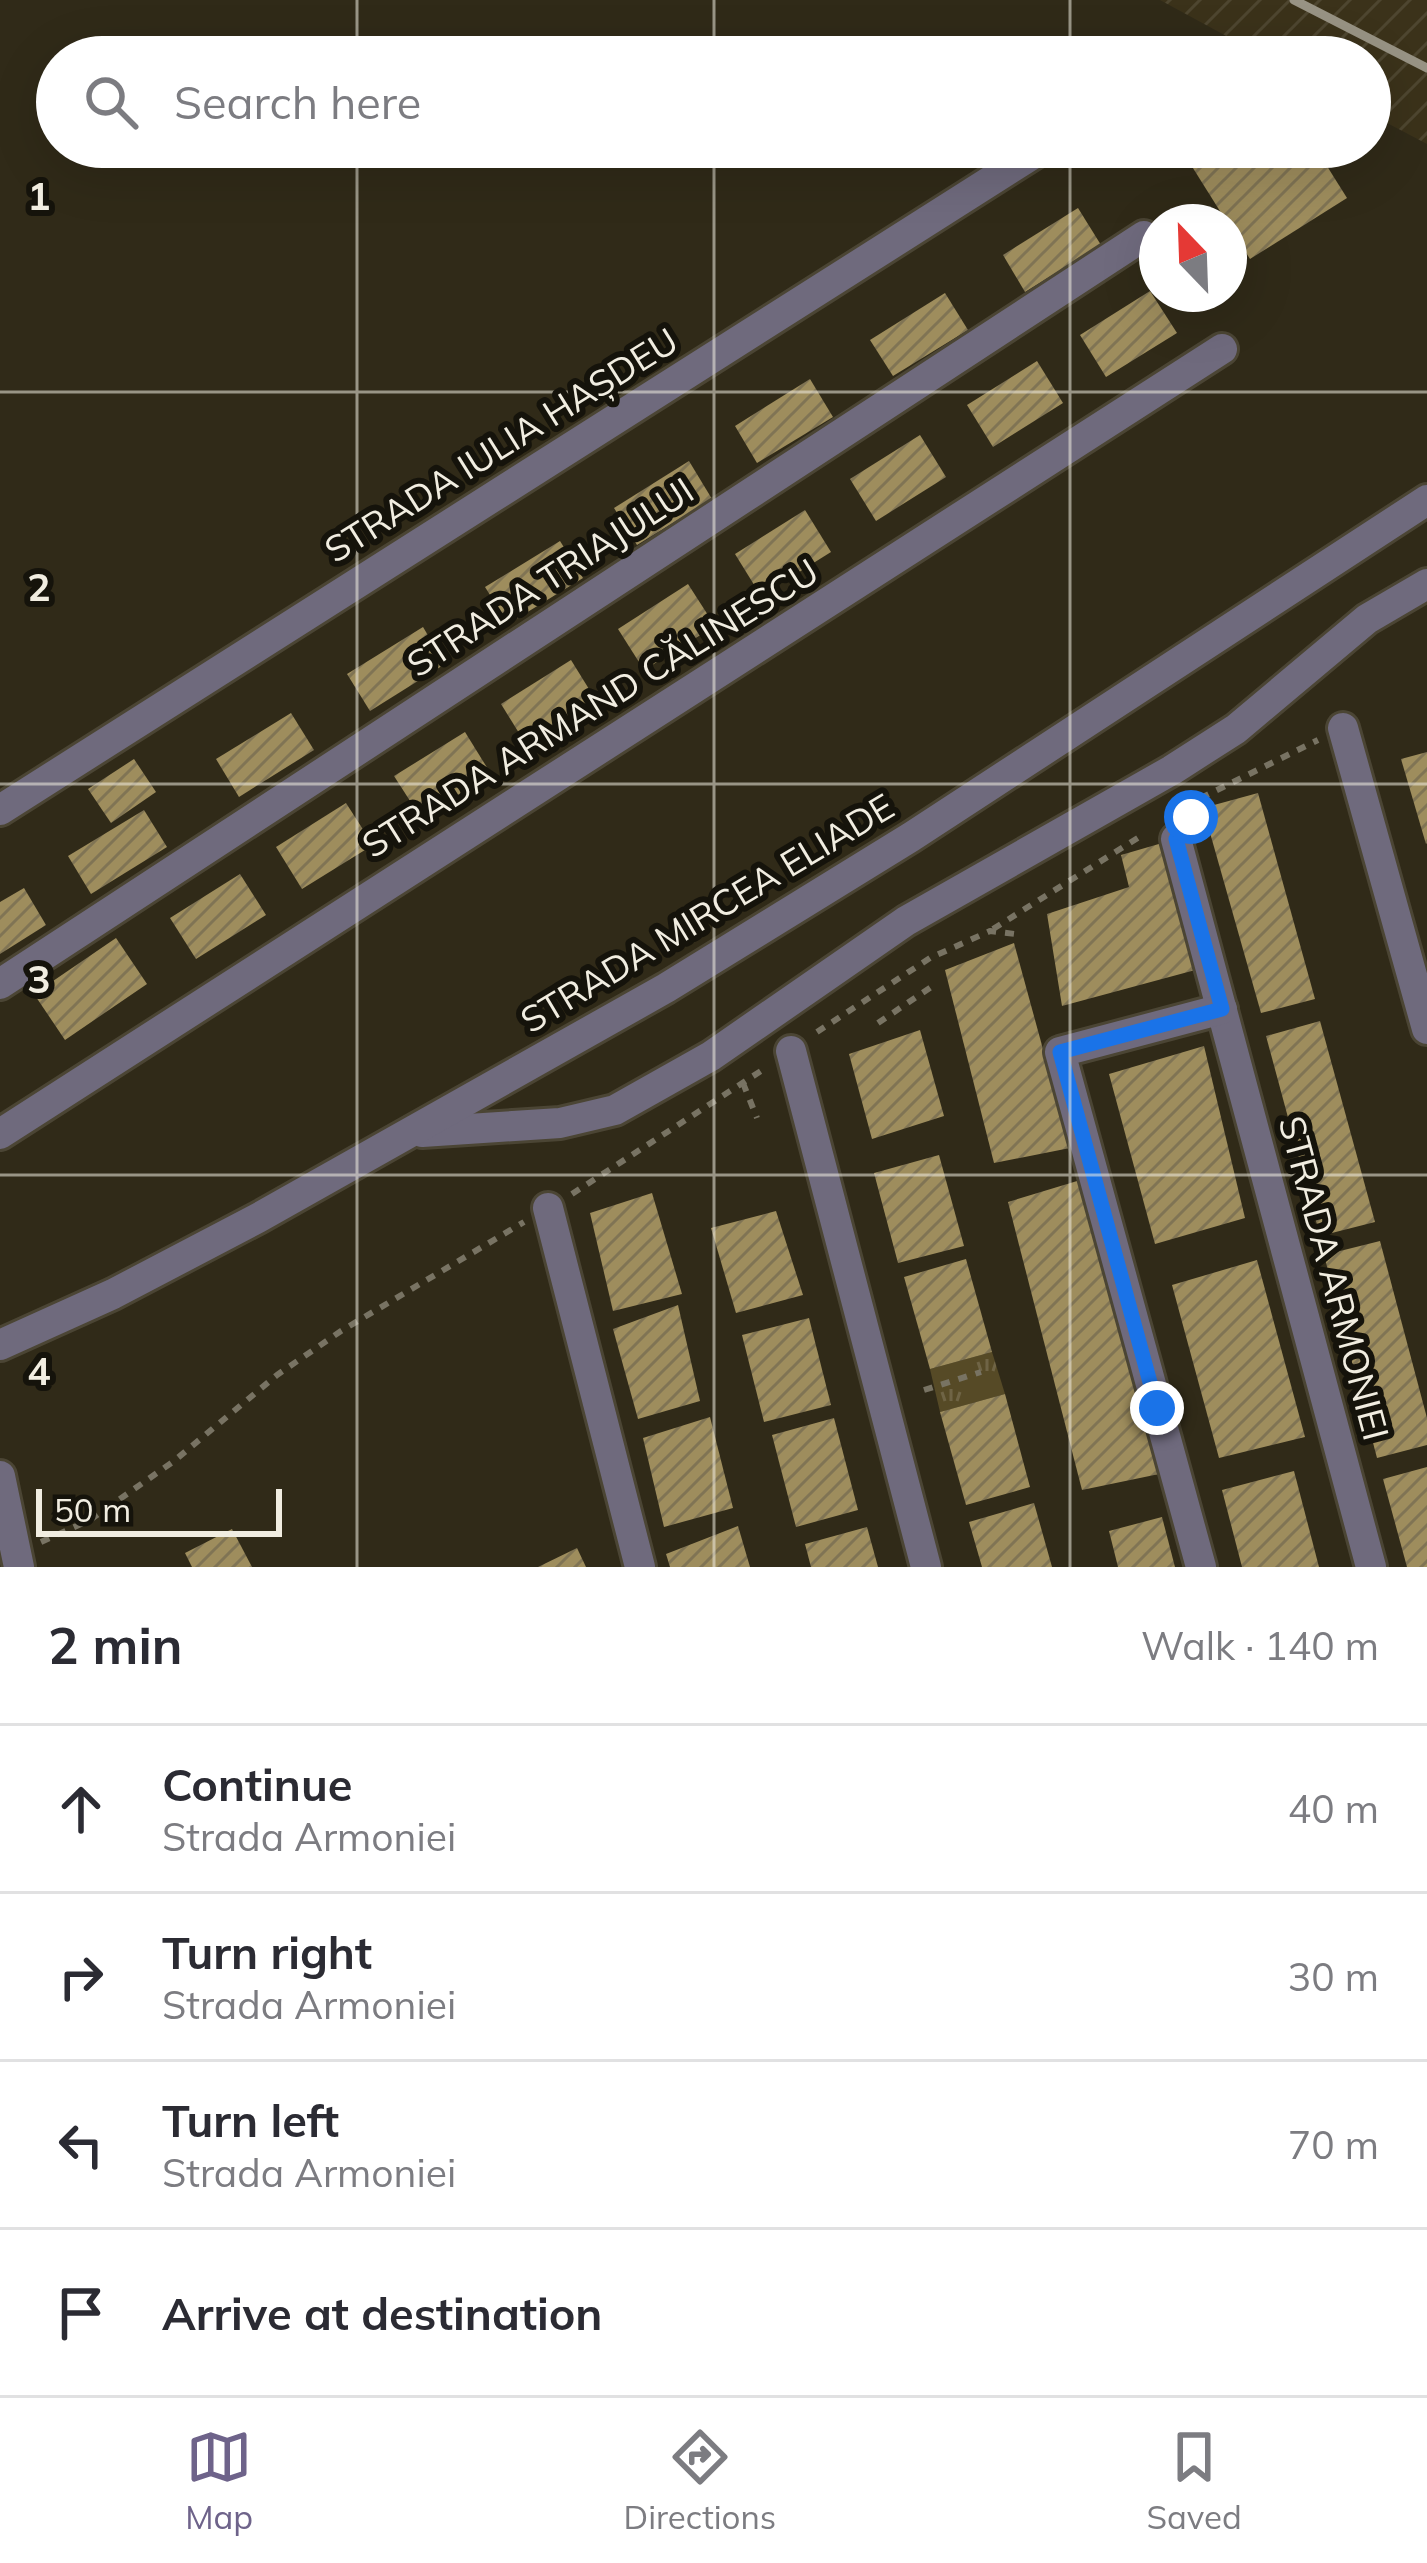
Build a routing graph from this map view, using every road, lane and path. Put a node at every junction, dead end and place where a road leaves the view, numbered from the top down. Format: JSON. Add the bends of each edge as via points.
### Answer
{"nodes":[{"id":1,"x":1011,"y":168,"type":"edge"},
{"id":2,"x":1139,"y":239,"type":"edge"},
{"id":3,"x":1222,"y":349,"type":"dead end"},
{"id":4,"x":1427,"y":500,"type":"edge"},
{"id":5,"x":1427,"y":584,"type":"edge"},
{"id":6,"x":1343,"y":728,"type":"joint"},
{"id":7,"x":1205,"y":796,"type":"junction"},
{"id":8,"x":0,"y":810,"type":"edge"},
{"id":9,"x":1163,"y":830,"type":"junction"},
{"id":10,"x":990,"y":931,"type":"junction"},
{"id":11,"x":1016,"y":934,"type":"dead end"},
{"id":12,"x":937,"y":983,"type":"dead end"},
{"id":13,"x":0,"y":984,"type":"edge"},
{"id":14,"x":1222,"y":1009,"type":"junction"},
{"id":15,"x":878,"y":1023,"type":"dead end"},
{"id":16,"x":1427,"y":1029,"type":"edge"},
{"id":17,"x":791,"y":1051,"type":"junction"},
{"id":18,"x":743,"y":1084,"type":"junction"},
{"id":19,"x":757,"y":1118,"type":"dead end"},
{"id":20,"x":410,"y":1132,"type":"junction"},
{"id":21,"x":0,"y":1134,"type":"edge"},
{"id":22,"x":548,"y":1208,"type":"junction"},
{"id":23,"x":0,"y":1345,"type":"edge"},
{"id":24,"x":981,"y":1372,"type":"dead end"},
{"id":25,"x":924,"y":1390,"type":"dead end"},
{"id":26,"x":0,"y":1476,"type":"edge"},
{"id":27,"x":18,"y":1560,"type":"edge"},
{"id":28,"x":640,"y":1567,"type":"edge"},
{"id":29,"x":926,"y":1567,"type":"edge"},
{"id":30,"x":1201,"y":1567,"type":"edge"},
{"id":31,"x":1371,"y":1567,"type":"edge"}],
"edges":[{"from":1,"to":8,"type":"street","name":"STRADA IULIA HAȘDEU"},
{"from":2,"to":13,"type":"street","name":"STRADA TRIAJULUI"},
{"from":3,"to":21,"type":"street","name":"STRADA ARMAND CĂLINESCU"},
{"from":4,"to":20,"type":"street","name":"STRADA MIRCEA ELIADE","via":[[910,837],[666,988]]},
{"from":5,"to":20,"type":"street","via":[[1367,619],[1172,770],[906,922],[711,1056],[615,1110],[560,1123]]},
{"from":6,"to":7,"type":"path"},
{"from":6,"to":16,"type":"street"},
{"from":7,"to":9,"type":"path"},
{"from":7,"to":9,"type":"path"},
{"from":9,"to":10,"type":"path"},
{"from":9,"to":14,"type":"street","name":"STRADA ARMONIEI"},
{"from":10,"to":11,"type":"path"},
{"from":10,"to":17,"type":"path","via":[[930,958]]},
{"from":12,"to":15,"type":"path"},
{"from":14,"to":30,"type":"street","via":[[1060,1052]]},
{"from":14,"to":31,"type":"street","name":"STRADA ARMONIEI"},
{"from":17,"to":18,"type":"path"},
{"from":17,"to":29,"type":"street"},
{"from":18,"to":19,"type":"path"},
{"from":18,"to":22,"type":"path"},
{"from":20,"to":23,"type":"street","name":"STRADA MIRCEA ELIADE","via":[[113,1294]]},
{"from":22,"to":27,"type":"path","via":[[341,1331],[174,1461]]},
{"from":22,"to":28,"type":"street"},
{"from":24,"to":25,"type":"path"},
{"from":26,"to":27,"type":"street"}]}
